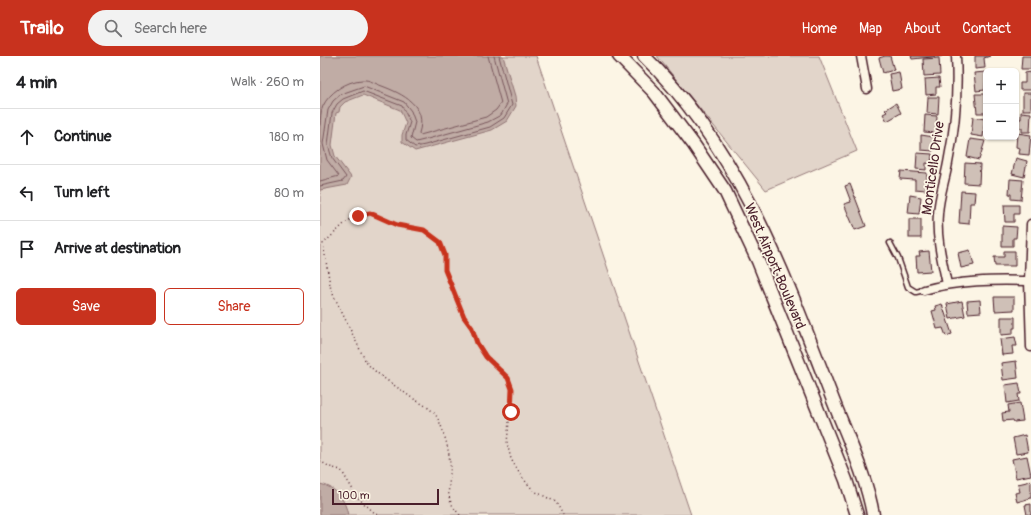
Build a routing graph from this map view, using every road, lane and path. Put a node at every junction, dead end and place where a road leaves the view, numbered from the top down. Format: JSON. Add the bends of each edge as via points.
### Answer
{"nodes":[{"id":1,"x":619,"y":56,"type":"edge"},
{"id":2,"x":644,"y":56,"type":"edge"},
{"id":3,"x":861,"y":56,"type":"edge"},
{"id":4,"x":956,"y":56,"type":"edge"},
{"id":5,"x":867,"y":89,"type":"dead end"},
{"id":6,"x":709,"y":134,"type":"junction"},
{"id":7,"x":694,"y":145,"type":"junction"},
{"id":8,"x":1031,"y":224,"type":"edge"},
{"id":9,"x":890,"y":244,"type":"dead end"},
{"id":10,"x":1030,"y":281,"type":"edge"},
{"id":11,"x":947,"y":284,"type":"junction"},
{"id":12,"x":924,"y":290,"type":"joint"},
{"id":13,"x":1031,"y":347,"type":"edge"},
{"id":14,"x":822,"y":373,"type":"junction"},
{"id":15,"x":806,"y":380,"type":"junction"},
{"id":16,"x":320,"y":461,"type":"edge"},
{"id":17,"x":378,"y":515,"type":"edge"},
{"id":18,"x":460,"y":515,"type":"edge"},
{"id":19,"x":563,"y":515,"type":"edge"},
{"id":20,"x":857,"y":515,"type":"edge"},
{"id":21,"x":873,"y":515,"type":"edge"}],
"edges":[{"from":1,"to":7,"type":"main road","name":"West Airport Boulevard","via":[[654,92]]},
{"from":2,"to":6,"type":"main road","name":"West Airport Boulevard","via":[[669,81]]},
{"from":3,"to":5,"type":"street"},
{"from":4,"to":11,"type":"street","name":"Monticello Drive","via":[[954,120],[948,164],[940,189],[938,215],[939,244]]},
{"from":6,"to":7,"type":"main road"},
{"from":6,"to":14,"type":"main road","name":"West Airport Boulevard","via":[[739,180],[759,220]]},
{"from":7,"to":15,"type":"main road","name":"West Airport Boulevard","via":[[725,191],[745,231]]},
{"from":8,"to":10,"type":"street"},
{"from":9,"to":12,"type":"lane","via":[[908,287],[916,292]]},
{"from":10,"to":11,"type":"street","via":[[981,280]]},
{"from":10,"to":13,"type":"street"},
{"from":11,"to":12,"type":"street"},
{"from":14,"to":15,"type":"main road"},
{"from":14,"to":21,"type":"main road","name":"West Airport Boulevard","via":[[863,480]]},
{"from":15,"to":20,"type":"main road","name":"West Airport Boulevard","via":[[846,480]]},
{"from":16,"to":17,"type":"path","via":[[341,470],[358,498]]},
{"from":18,"to":19,"type":"path","via":[[452,507],[448,496],[450,465],[438,418],[397,386],[374,372],[363,357],[331,290],[322,244],[346,222],[358,216],[370,213],[397,225],[424,230],[440,242],[445,255],[445,270],[464,317],[486,357],[508,378],[512,389],[507,443],[511,459],[534,492],[556,502]]}]}
